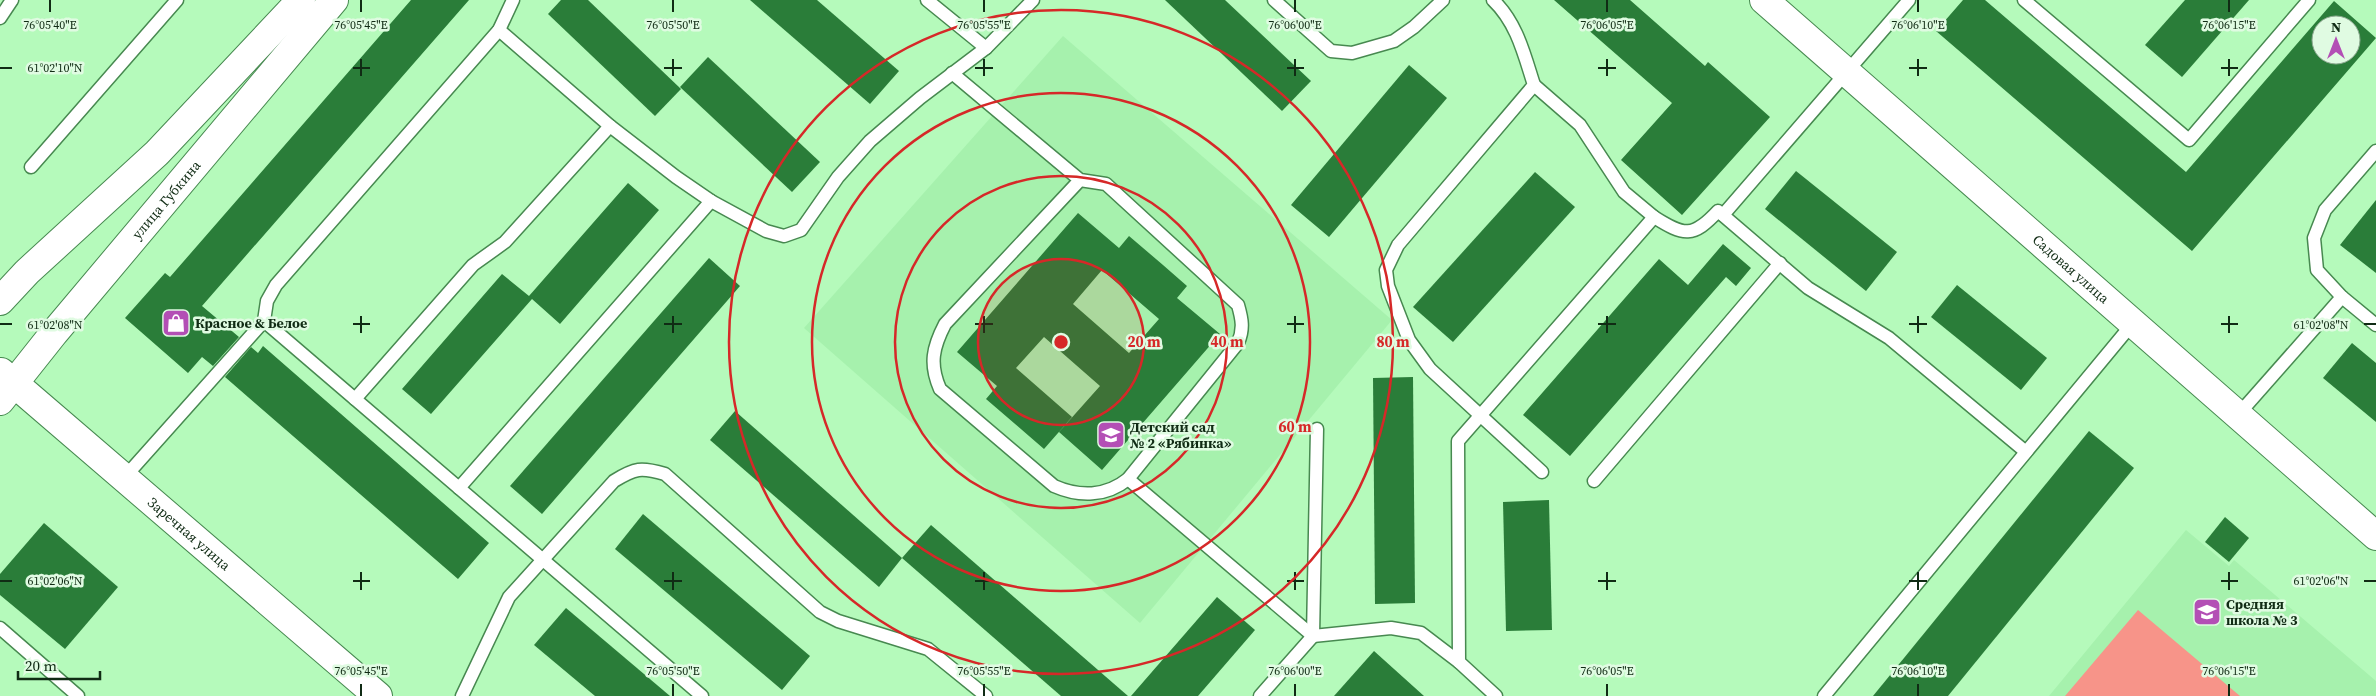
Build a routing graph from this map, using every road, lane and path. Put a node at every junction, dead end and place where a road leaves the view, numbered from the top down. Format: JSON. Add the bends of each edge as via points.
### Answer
{"nodes":[{"id":1,"x":12,"y":0,"type":"edge"},
{"id":2,"x":177,"y":0,"type":"edge"},
{"id":3,"x":301,"y":0,"type":"edge"},
{"id":4,"x":334,"y":0,"type":"edge"},
{"id":5,"x":513,"y":0,"type":"edge"},
{"id":6,"x":926,"y":0,"type":"edge"},
{"id":7,"x":1033,"y":0,"type":"edge"},
{"id":8,"x":1274,"y":0,"type":"edge"},
{"id":9,"x":1443,"y":0,"type":"edge"},
{"id":10,"x":1493,"y":0,"type":"edge"},
{"id":11,"x":1764,"y":0,"type":"edge"},
{"id":12,"x":1909,"y":0,"type":"edge"},
{"id":13,"x":2024,"y":0,"type":"edge"},
{"id":14,"x":2309,"y":0,"type":"edge"},
{"id":15,"x":0,"y":18,"type":"edge"},
{"id":16,"x":499,"y":30,"type":"junction"},
{"id":17,"x":986,"y":48,"type":"junction"},
{"id":18,"x":1847,"y":72,"type":"junction"},
{"id":19,"x":952,"y":73,"type":"junction"},
{"id":20,"x":1534,"y":85,"type":"junction"},
{"id":21,"x":610,"y":126,"type":"junction"},
{"id":22,"x":2376,"y":152,"type":"edge"},
{"id":23,"x":31,"y":167,"type":"dead end"},
{"id":24,"x":1080,"y":180,"type":"junction"},
{"id":25,"x":711,"y":201,"type":"junction"},
{"id":26,"x":1723,"y":215,"type":"junction"},
{"id":27,"x":1654,"y":217,"type":"junction"},
{"id":28,"x":1780,"y":263,"type":"junction"},
{"id":29,"x":2342,"y":297,"type":"junction"},
{"id":30,"x":0,"y":301,"type":"edge"},
{"id":31,"x":264,"y":321,"type":"junction"},
{"id":32,"x":2133,"y":323,"type":"junction"},
{"id":33,"x":2375,"y":325,"type":"edge"},
{"id":34,"x":5,"y":385,"type":"edge"},
{"id":35,"x":355,"y":399,"type":"junction"},
{"id":36,"x":1479,"y":415,"type":"junction"},
{"id":37,"x":2237,"y":416,"type":"junction"},
{"id":38,"x":1317,"y":429,"type":"dead end"},
{"id":39,"x":2026,"y":452,"type":"junction"},
{"id":40,"x":1542,"y":472,"type":"dead end"},
{"id":41,"x":124,"y":478,"type":"junction"},
{"id":42,"x":1128,"y":479,"type":"junction"},
{"id":43,"x":1594,"y":481,"type":"dead end"},
{"id":44,"x":459,"y":488,"type":"junction"},
{"id":45,"x":2376,"y":536,"type":"edge"},
{"id":46,"x":542,"y":560,"type":"junction"},
{"id":47,"x":0,"y":628,"type":"edge"},
{"id":48,"x":1313,"y":636,"type":"junction"},
{"id":49,"x":1459,"y":662,"type":"junction"},
{"id":50,"x":78,"y":696,"type":"edge"},
{"id":51,"x":378,"y":696,"type":"edge"},
{"id":52,"x":462,"y":696,"type":"edge"},
{"id":53,"x":702,"y":696,"type":"edge"},
{"id":54,"x":986,"y":696,"type":"edge"},
{"id":55,"x":1260,"y":696,"type":"edge"},
{"id":56,"x":1496,"y":696,"type":"edge"},
{"id":57,"x":1824,"y":696,"type":"edge"}],
"edges":[{"from":1,"to":15,"type":"lane"},
{"from":2,"to":23,"type":"lane"},
{"from":3,"to":30,"type":"main road","via":[[157,153]]},
{"from":4,"to":34,"type":"main road","name":"улица Губкина","via":[[54,333]]},
{"from":5,"to":16,"type":"lane"},
{"from":6,"to":17,"type":"lane"},
{"from":7,"to":17,"type":"lane"},
{"from":8,"to":9,"type":"lane","via":[[1331,51],[1352,53],[1394,41]]},
{"from":10,"to":20,"type":"lane","via":[[1506,12],[1515,29]]},
{"from":11,"to":18,"type":"main road","name":"Садовая улица"},
{"from":12,"to":18,"type":"lane"},
{"from":13,"to":14,"type":"lane","via":[[2189,140]]},
{"from":16,"to":21,"type":"lane"},
{"from":16,"to":31,"type":"lane","via":[[276,285],[267,301]]},
{"from":17,"to":19,"type":"lane"},
{"from":18,"to":26,"type":"lane"},
{"from":18,"to":32,"type":"main road","name":"Садовая улица"},
{"from":19,"to":24,"type":"lane"},
{"from":19,"to":25,"type":"lane","via":[[870,141],[838,177],[801,230],[784,236],[766,231]]},
{"from":20,"to":27,"type":"lane","via":[[1580,125],[1624,192]]},
{"from":20,"to":36,"type":"lane","via":[[1398,245],[1386,270],[1388,286],[1409,340],[1430,369]]},
{"from":21,"to":25,"type":"lane"},
{"from":21,"to":35,"type":"lane","via":[[505,242],[474,265]]},
{"from":22,"to":29,"type":"lane","via":[[2325,210],[2314,238],[2317,270]]},
{"from":24,"to":42,"type":"lane","via":[[1106,184],[1238,305],[1242,319],[1238,343]]},
{"from":24,"to":42,"type":"lane","via":[[945,324],[936,340],[932,357],[935,376],[940,389],[1054,486],[1066,491],[1106,493]]},
{"from":25,"to":44,"type":"lane"},
{"from":26,"to":27,"type":"lane","via":[[1718,211],[1703,227],[1677,232]]},
{"from":26,"to":28,"type":"lane"},
{"from":27,"to":36,"type":"lane"},
{"from":28,"to":39,"type":"lane","via":[[1808,288],[1889,338]]},
{"from":28,"to":43,"type":"lane"},
{"from":29,"to":33,"type":"lane"},
{"from":29,"to":37,"type":"lane"},
{"from":31,"to":35,"type":"lane"},
{"from":31,"to":41,"type":"lane"},
{"from":32,"to":37,"type":"main road","name":"Садовая улица"},
{"from":32,"to":39,"type":"lane"},
{"from":34,"to":41,"type":"main road","name":"Заречная улица"},
{"from":35,"to":44,"type":"lane"},
{"from":36,"to":40,"type":"lane"},
{"from":36,"to":49,"type":"lane","via":[[1458,441]]},
{"from":37,"to":45,"type":"main road","name":"Садовая улица"},
{"from":38,"to":48,"type":"lane"},
{"from":39,"to":57,"type":"lane"},
{"from":41,"to":51,"type":"main road","name":"Заречная улица"},
{"from":42,"to":48,"type":"lane"},
{"from":44,"to":46,"type":"lane"},
{"from":46,"to":52,"type":"lane","via":[[509,597]]},
{"from":46,"to":53,"type":"lane"},
{"from":46,"to":54,"type":"lane","via":[[614,481],[630,471],[645,468],[665,474],[820,612],[838,621],[928,649]]},
{"from":47,"to":50,"type":"lane"},
{"from":48,"to":49,"type":"lane","via":[[1391,628],[1421,633]]},
{"from":48,"to":55,"type":"lane"},
{"from":49,"to":56,"type":"lane"}]}
